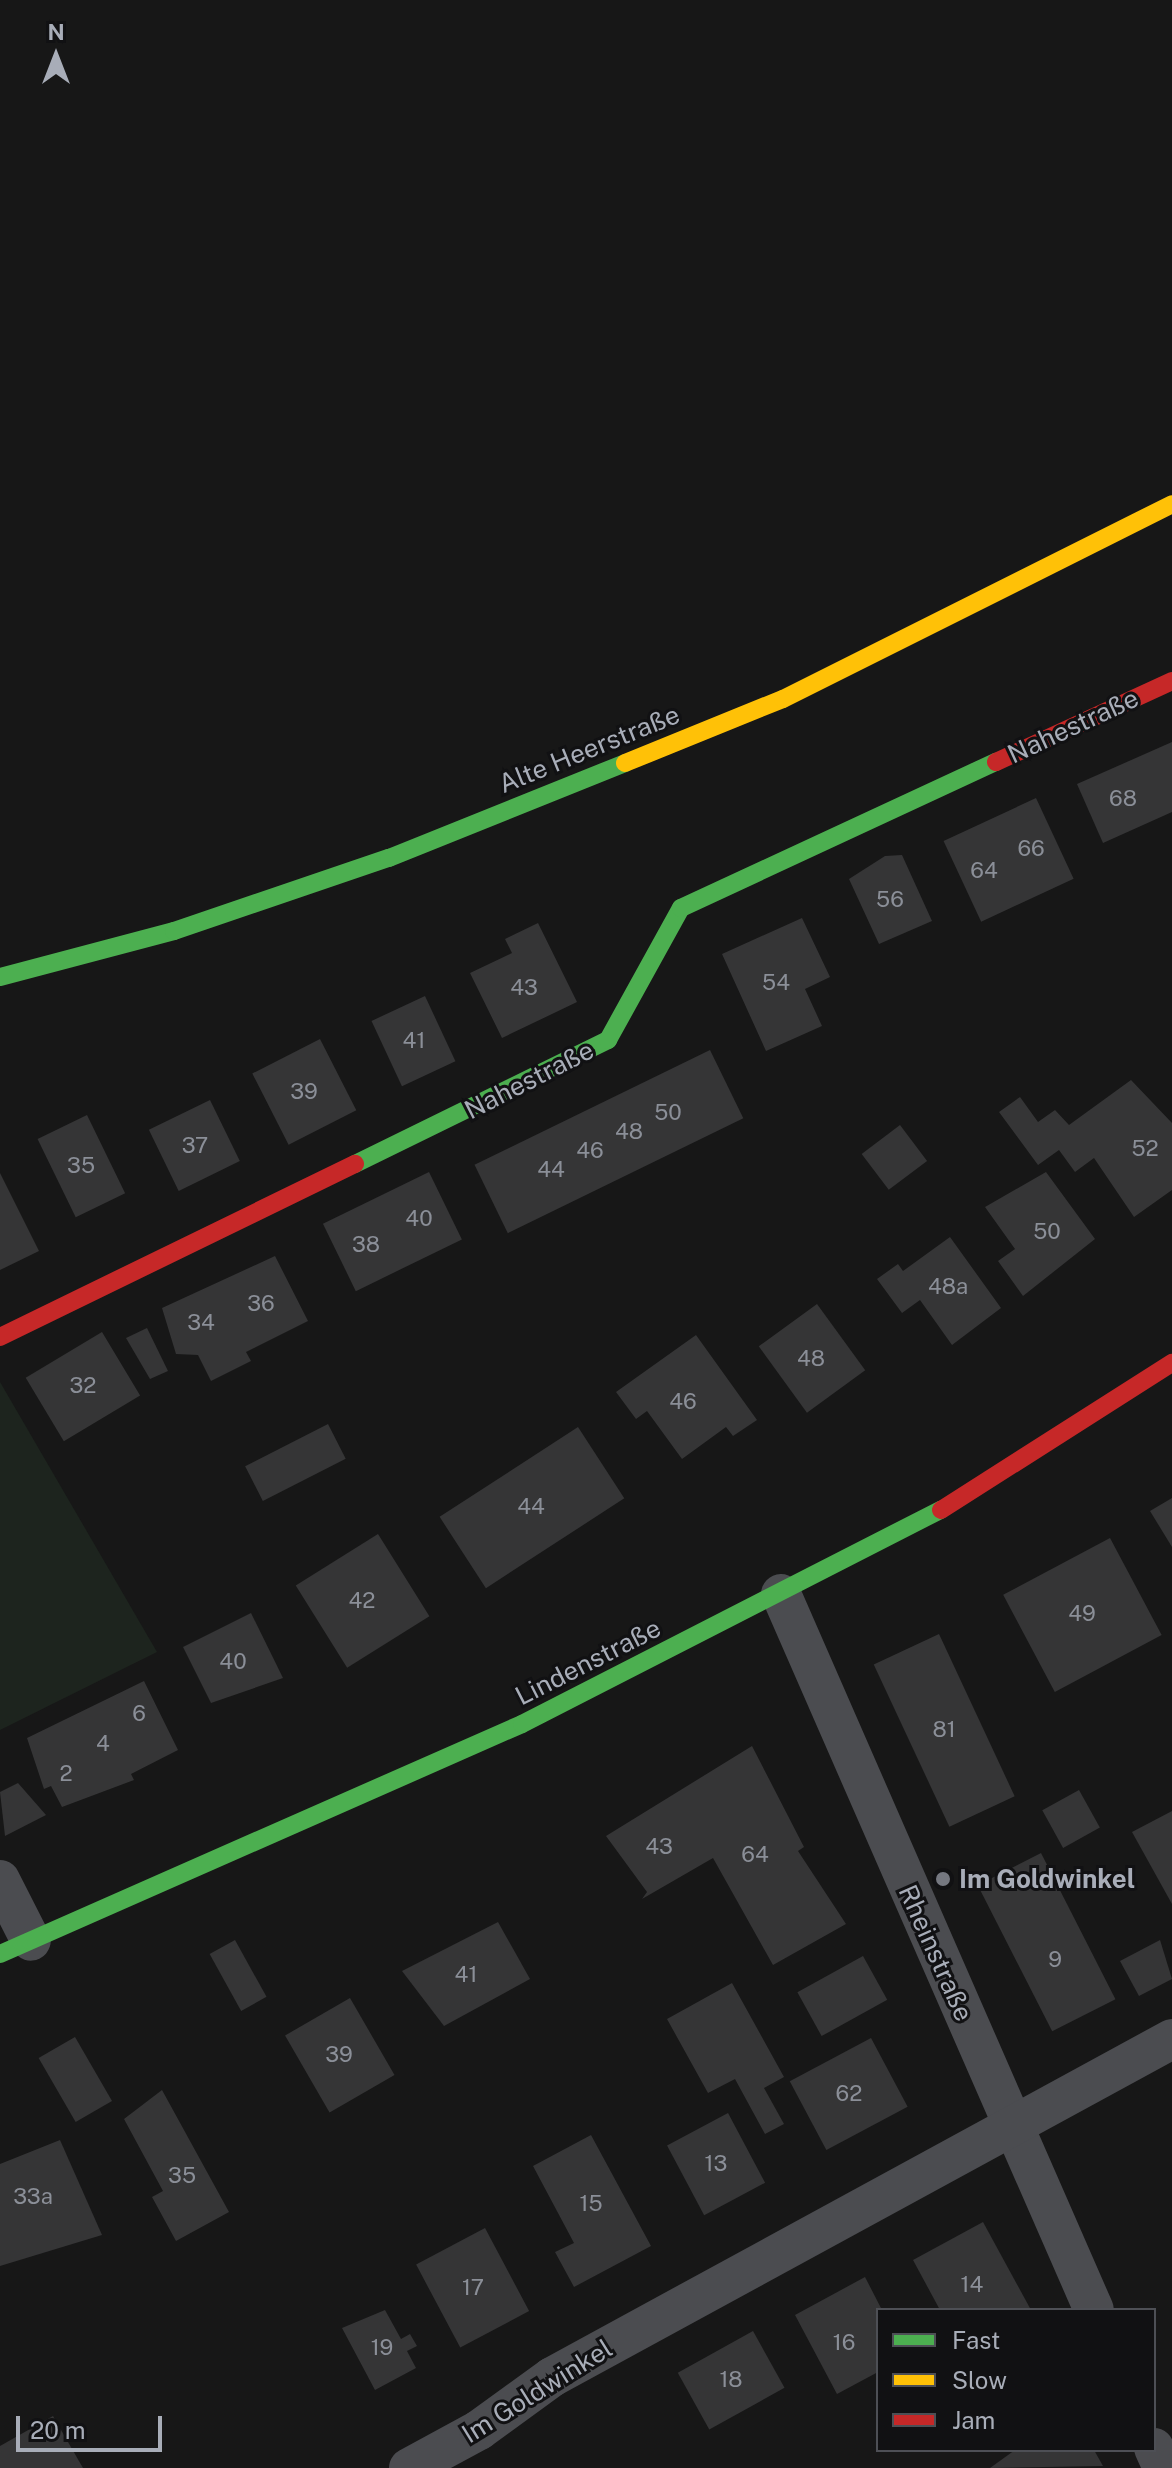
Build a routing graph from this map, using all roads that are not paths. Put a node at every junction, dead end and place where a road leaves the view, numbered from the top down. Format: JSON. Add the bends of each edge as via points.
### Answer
{"nodes":[{"id":1,"x":1172,"y":504,"type":"edge"},
{"id":2,"x":1172,"y":681,"type":"edge"},
{"id":3,"x":0,"y":977,"type":"edge"},
{"id":4,"x":0,"y":1337,"type":"edge"},
{"id":5,"x":1172,"y":1363,"type":"edge"},
{"id":6,"x":781,"y":1594,"type":"junction"},
{"id":7,"x":0,"y":1880,"type":"edge"},
{"id":8,"x":16,"y":1948,"type":"edge"},
{"id":9,"x":1172,"y":2039,"type":"edge"},
{"id":10,"x":1012,"y":2122,"type":"junction"},
{"id":11,"x":1093,"y":2308,"type":"edge"},
{"id":12,"x":409,"y":2468,"type":"edge"}],
"edges":[{"from":1,"to":3,"type":"street","name":"Alte Heerstraße","via":[[769,705],[389,858],[174,931]]},
{"from":2,"to":4,"type":"street","name":"Nahestraße","via":[[681,908],[608,1040]]},
{"from":5,"to":6,"type":"street","name":"Lindenstraße","via":[[935,1514]]},
{"from":6,"to":8,"type":"street","name":"Lindenstraße","via":[[522,1724]]},
{"from":6,"to":10,"type":"street","name":"Rheinstraße"},
{"from":7,"to":8,"type":"street"},
{"from":9,"to":10,"type":"street","name":"Im Goldwinkel"},
{"from":10,"to":11,"type":"street","name":"Rheinstraße"},
{"from":10,"to":12,"type":"street","name":"Im Goldwinkel","via":[[552,2377],[479,2430]]}]}
